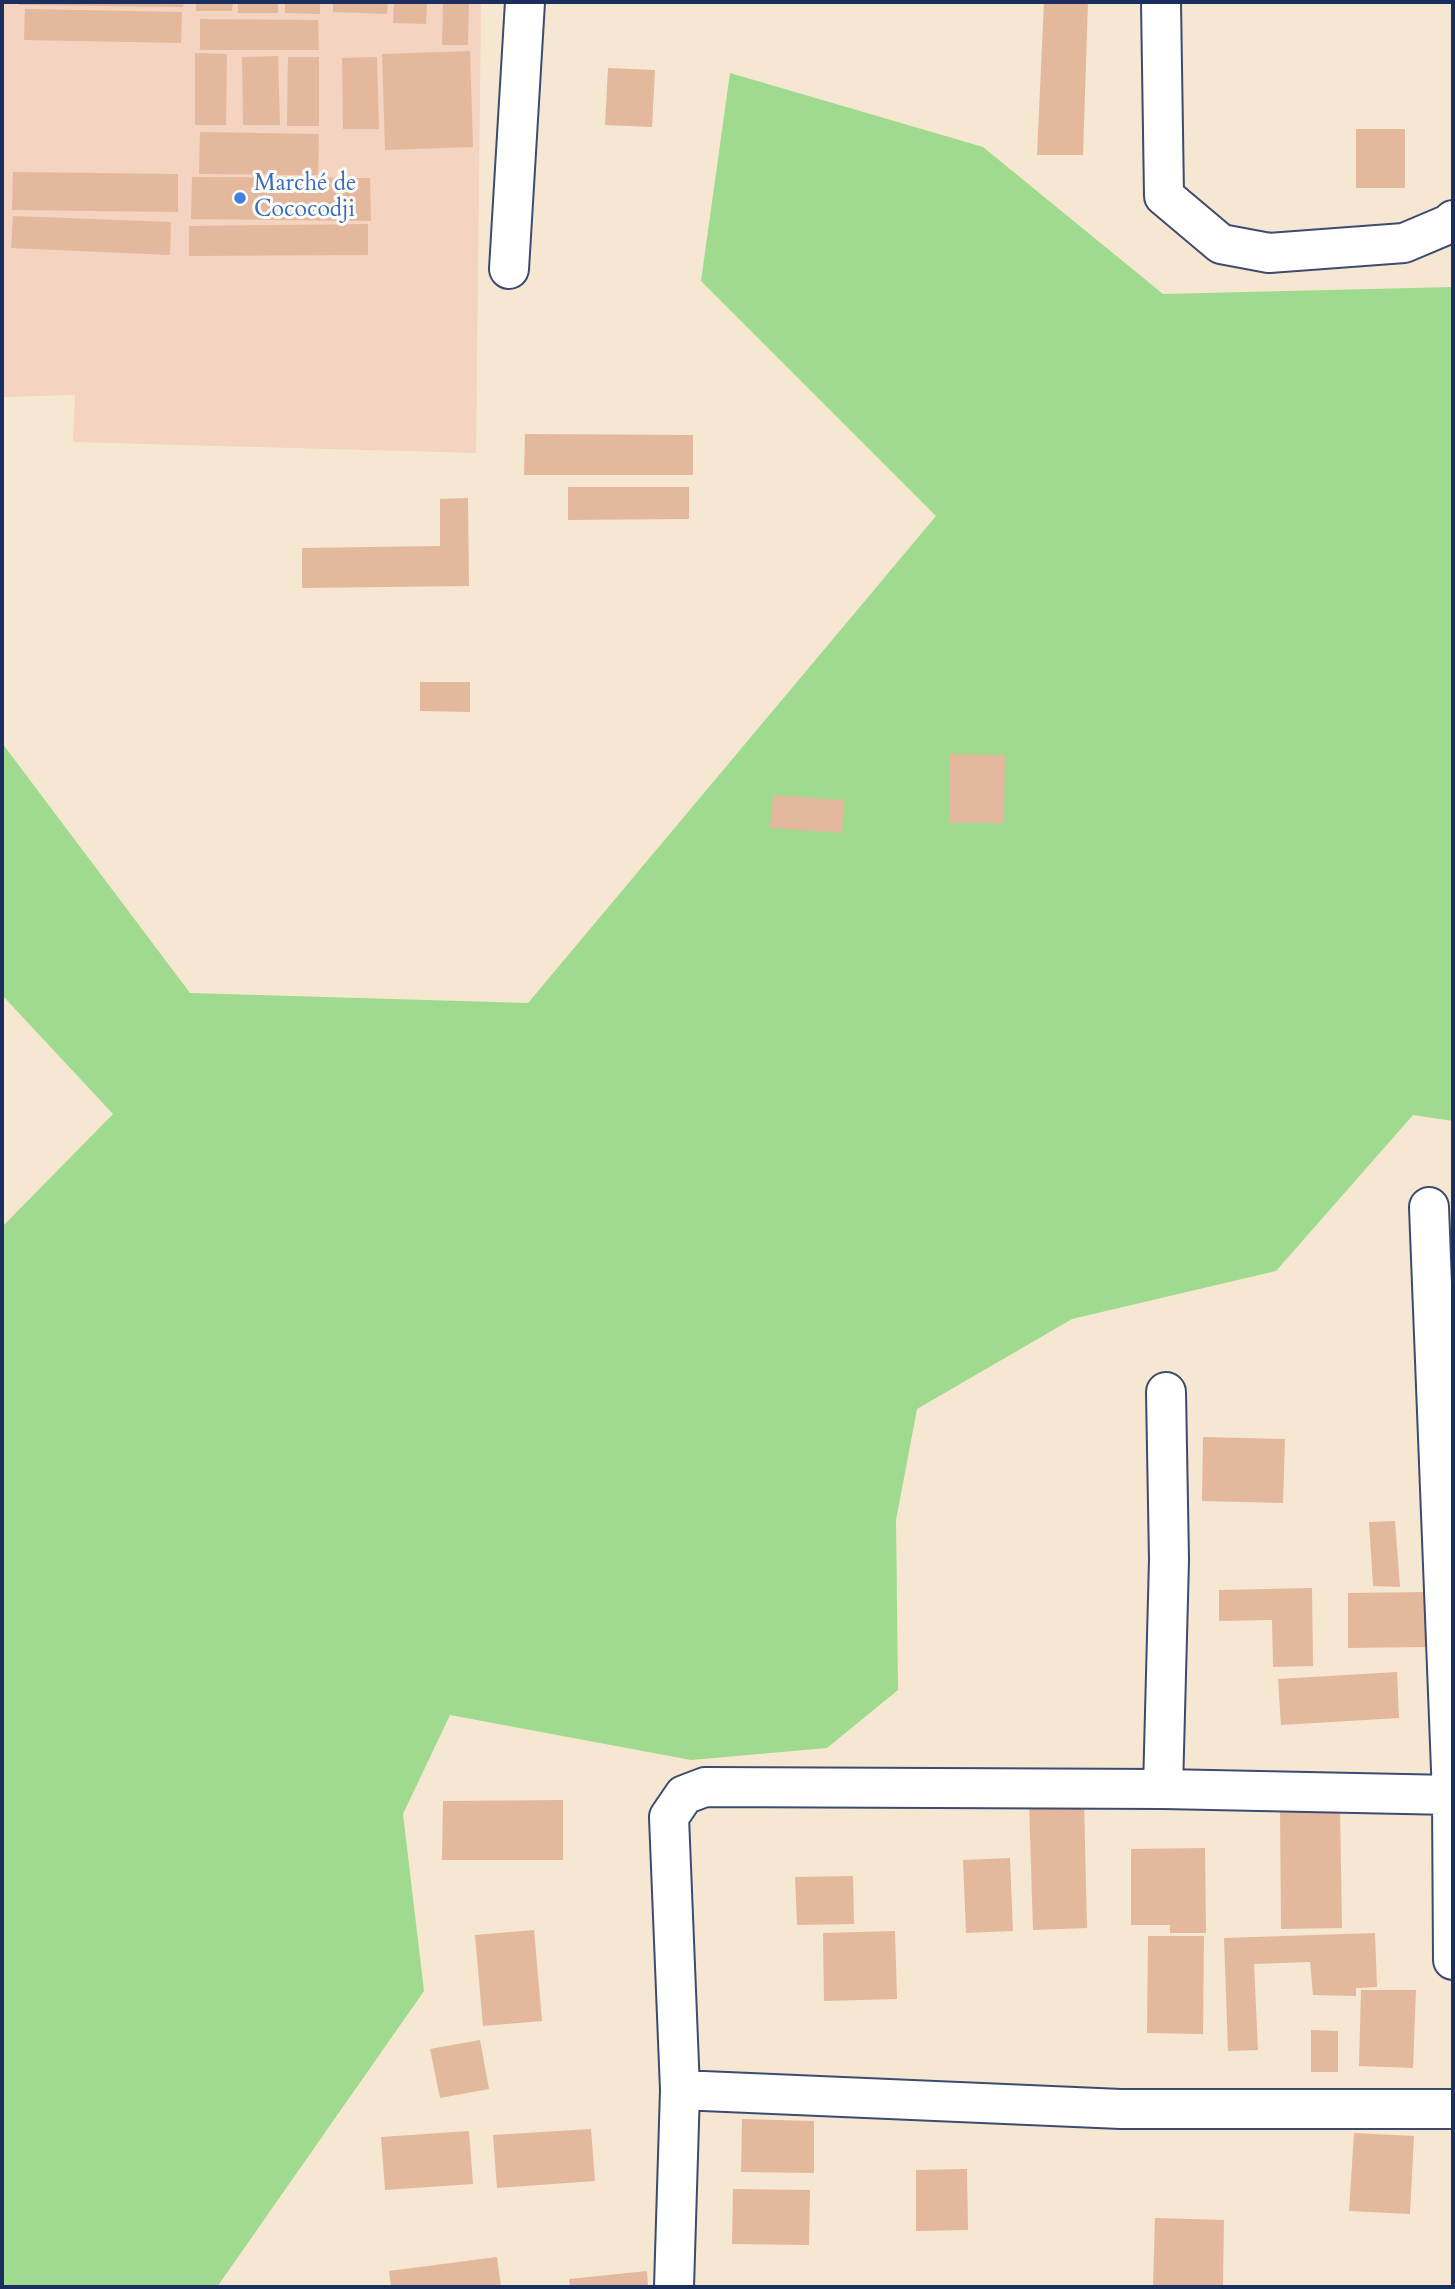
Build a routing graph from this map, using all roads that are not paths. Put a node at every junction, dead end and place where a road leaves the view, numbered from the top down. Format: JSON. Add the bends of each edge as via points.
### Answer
{"nodes":[{"id":1,"x":525,"y":2,"type":"edge"},
{"id":2,"x":1161,"y":2,"type":"edge"},
{"id":3,"x":1453,"y":220,"type":"edge"},
{"id":4,"x":509,"y":269,"type":"dead end"},
{"id":5,"x":1429,"y":1207,"type":"dead end"},
{"id":6,"x":1166,"y":1392,"type":"dead end"},
{"id":7,"x":1163,"y":1789,"type":"junction"},
{"id":8,"x":1452,"y":1795,"type":"edge"},
{"id":9,"x":1453,"y":1960,"type":"edge"},
{"id":10,"x":680,"y":2090,"type":"junction"},
{"id":11,"x":1453,"y":2109,"type":"edge"},
{"id":12,"x":674,"y":2287,"type":"edge"}],
"edges":[{"from":1,"to":4,"type":"street"},
{"from":2,"to":3,"type":"street","via":[[1164,196],[1221,244],[1269,253],[1404,243]]},
{"from":5,"to":8,"type":"street"},
{"from":6,"to":7,"type":"street","via":[[1169,1560]]},
{"from":7,"to":8,"type":"street"},
{"from":7,"to":10,"type":"street","via":[[705,1787],[684,1795],[669,1817]]},
{"from":8,"to":9,"type":"street"},
{"from":10,"to":11,"type":"street","via":[[1121,2109]]},
{"from":10,"to":12,"type":"street"}]}
